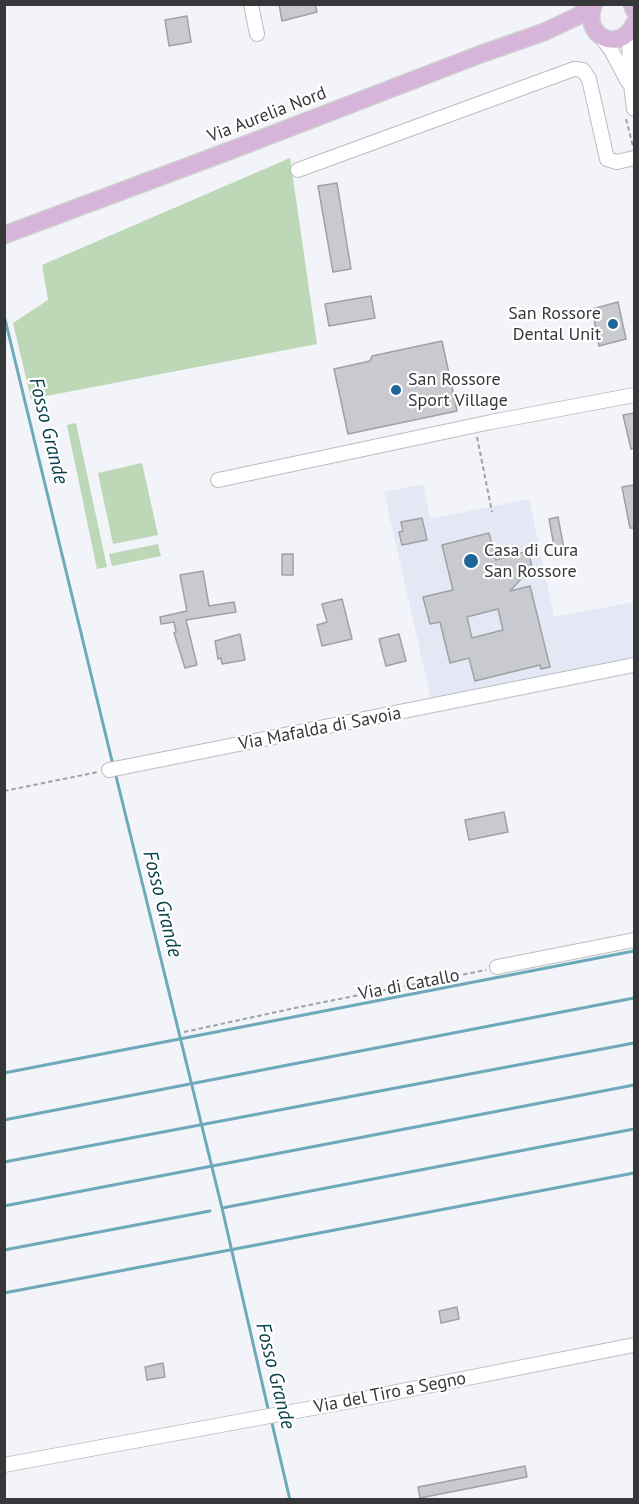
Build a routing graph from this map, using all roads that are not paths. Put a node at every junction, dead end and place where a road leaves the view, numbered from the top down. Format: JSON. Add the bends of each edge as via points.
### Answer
{"nodes":[{"id":1,"x":251,"y":4,"type":"edge"},
{"id":2,"x":632,"y":4,"type":"edge"},
{"id":3,"x":594,"y":5,"type":"edge"},
{"id":4,"x":634,"y":10,"type":"edge"},
{"id":5,"x":633,"y":27,"type":"edge"},
{"id":6,"x":544,"y":32,"type":"junction"},
{"id":7,"x":257,"y":34,"type":"dead end"},
{"id":8,"x":597,"y":34,"type":"junction"},
{"id":9,"x":630,"y":86,"type":"junction"},
{"id":10,"x":634,"y":109,"type":"edge"},
{"id":11,"x":634,"y":158,"type":"edge"},
{"id":12,"x":298,"y":170,"type":"dead end"},
{"id":13,"x":4,"y":235,"type":"edge"},
{"id":14,"x":634,"y":395,"type":"edge"},
{"id":15,"x":218,"y":480,"type":"dead end"},
{"id":16,"x":634,"y":665,"type":"edge"},
{"id":17,"x":114,"y":769,"type":"road end"},
{"id":18,"x":634,"y":940,"type":"edge"},
{"id":19,"x":497,"y":967,"type":"road end"},
{"id":20,"x":634,"y":1346,"type":"edge"},
{"id":21,"x":4,"y":1465,"type":"edge"}],
"edges":[{"from":1,"to":7,"type":"street"},
{"from":2,"to":4,"type":"main road"},
{"from":3,"to":6,"type":"main road","name":"Via Aurelia Nord"},
{"from":3,"to":8,"type":"main road","via":[[590,19]]},
{"from":5,"to":8,"type":"main road","name":"Via Aurelia Nord","via":[[619,39]]},
{"from":5,"to":9,"type":"street","via":[[628,55]]},
{"from":6,"to":8,"type":"main road","name":"Via Aurelia Nord","via":[[582,28]]},
{"from":6,"to":13,"type":"main road","name":"Via Aurelia Nord"},
{"from":8,"to":9,"type":"street"},
{"from":9,"to":10,"type":"street"},
{"from":11,"to":12,"type":"street","via":[[617,162],[607,159],[589,79],[583,70],[574,69]]},
{"from":14,"to":15,"type":"street"},
{"from":16,"to":17,"type":"street","name":"Via Mafalda di Savoia"},
{"from":18,"to":19,"type":"street"},
{"from":20,"to":21,"type":"street","name":"Via del Tiro a Segno"}]}
